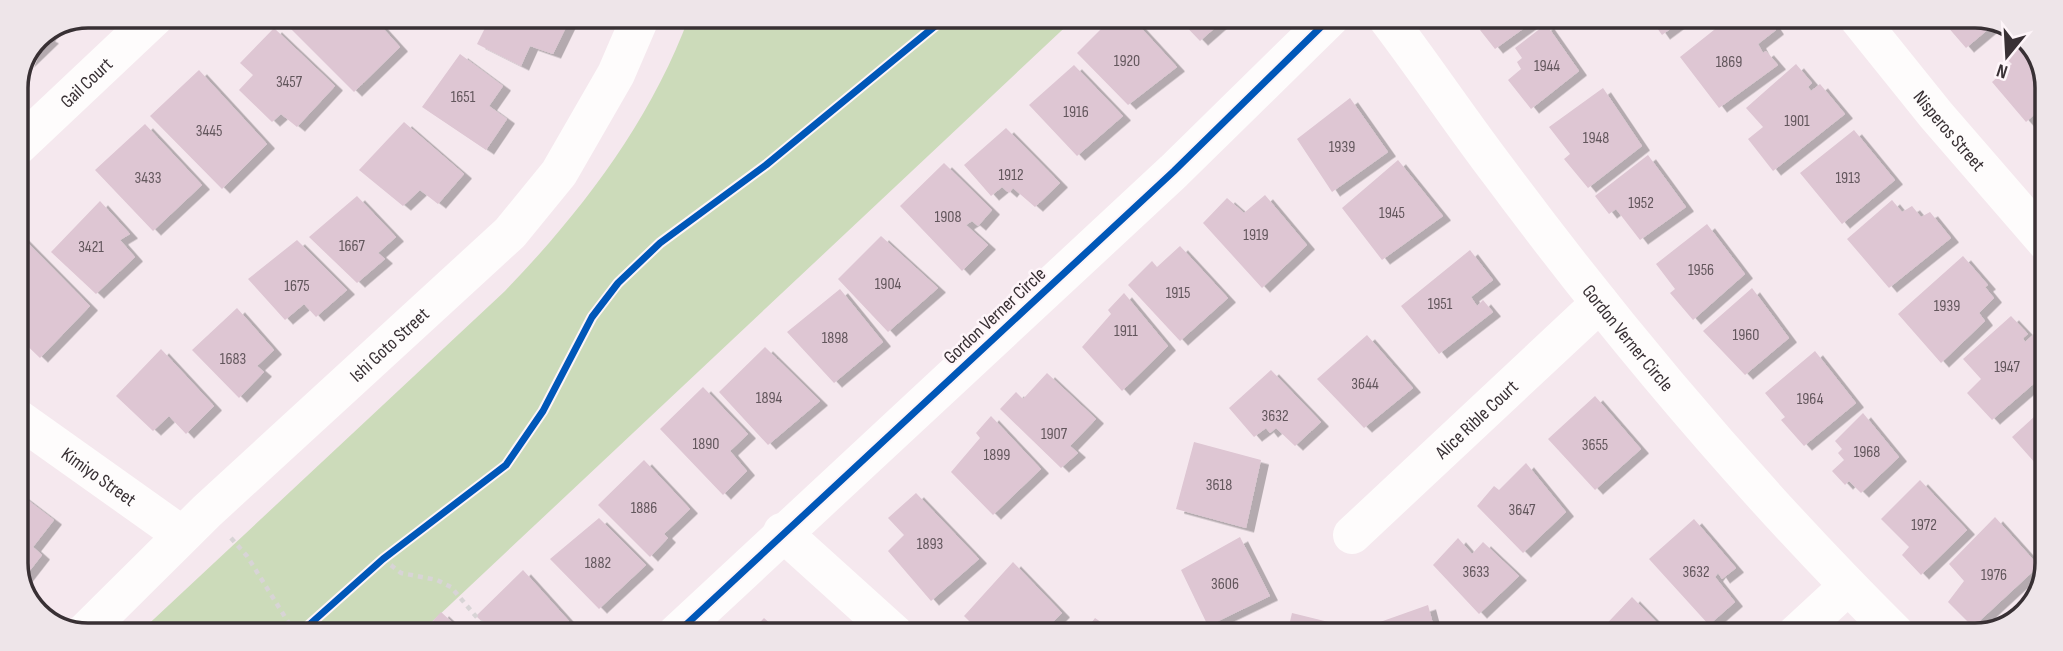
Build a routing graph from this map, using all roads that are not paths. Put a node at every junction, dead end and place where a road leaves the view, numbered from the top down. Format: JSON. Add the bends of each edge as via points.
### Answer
{"nodes":[{"id":1,"x":143,"y":28,"type":"edge"},
{"id":2,"x":636,"y":28,"type":"edge"},
{"id":3,"x":1321,"y":28,"type":"edge"},
{"id":4,"x":1393,"y":28,"type":"edge"},
{"id":5,"x":1866,"y":28,"type":"edge"},
{"id":6,"x":28,"y":137,"type":"edge"},
{"id":7,"x":2035,"y":229,"type":"edge"},
{"id":8,"x":1600,"y":303,"type":"junction"},
{"id":9,"x":28,"y":424,"type":"edge"},
{"id":10,"x":194,"y":523,"type":"junction"},
{"id":11,"x":782,"y":532,"type":"junction"},
{"id":12,"x":1352,"y":535,"type":"dead end"},
{"id":13,"x":1848,"y":586,"type":"junction"},
{"id":14,"x":93,"y":623,"type":"edge"},
{"id":15,"x":687,"y":623,"type":"edge"},
{"id":16,"x":883,"y":623,"type":"edge"},
{"id":17,"x":1809,"y":623,"type":"edge"},
{"id":18,"x":1885,"y":623,"type":"edge"}],
"edges":[{"from":1,"to":6,"type":"street","name":"Gail Court"},
{"from":2,"to":10,"type":"street","name":"Ishi Goto Street","via":[[616,74],[559,173],[510,233]]},
{"from":3,"to":11,"type":"street","name":"Gordon Verner Circle","via":[[1174,171]]},
{"from":4,"to":8,"type":"street","name":"Gordon Verner Circle"},
{"from":5,"to":7,"type":"street","name":"Nisperos Street"},
{"from":8,"to":12,"type":"street","name":"Alice Rible Court"},
{"from":8,"to":13,"type":"street","name":"Gordon Verner Circle","via":[[1693,415]]},
{"from":9,"to":10,"type":"street","name":"Kimiyo Street"},
{"from":10,"to":14,"type":"street","name":"Ishi Goto Street"},
{"from":11,"to":15,"type":"street","name":"Gordon Verner Circle"},
{"from":11,"to":16,"type":"street"},
{"from":13,"to":17,"type":"street"},
{"from":13,"to":18,"type":"street","name":"Gordon Verner Circle"}]}
